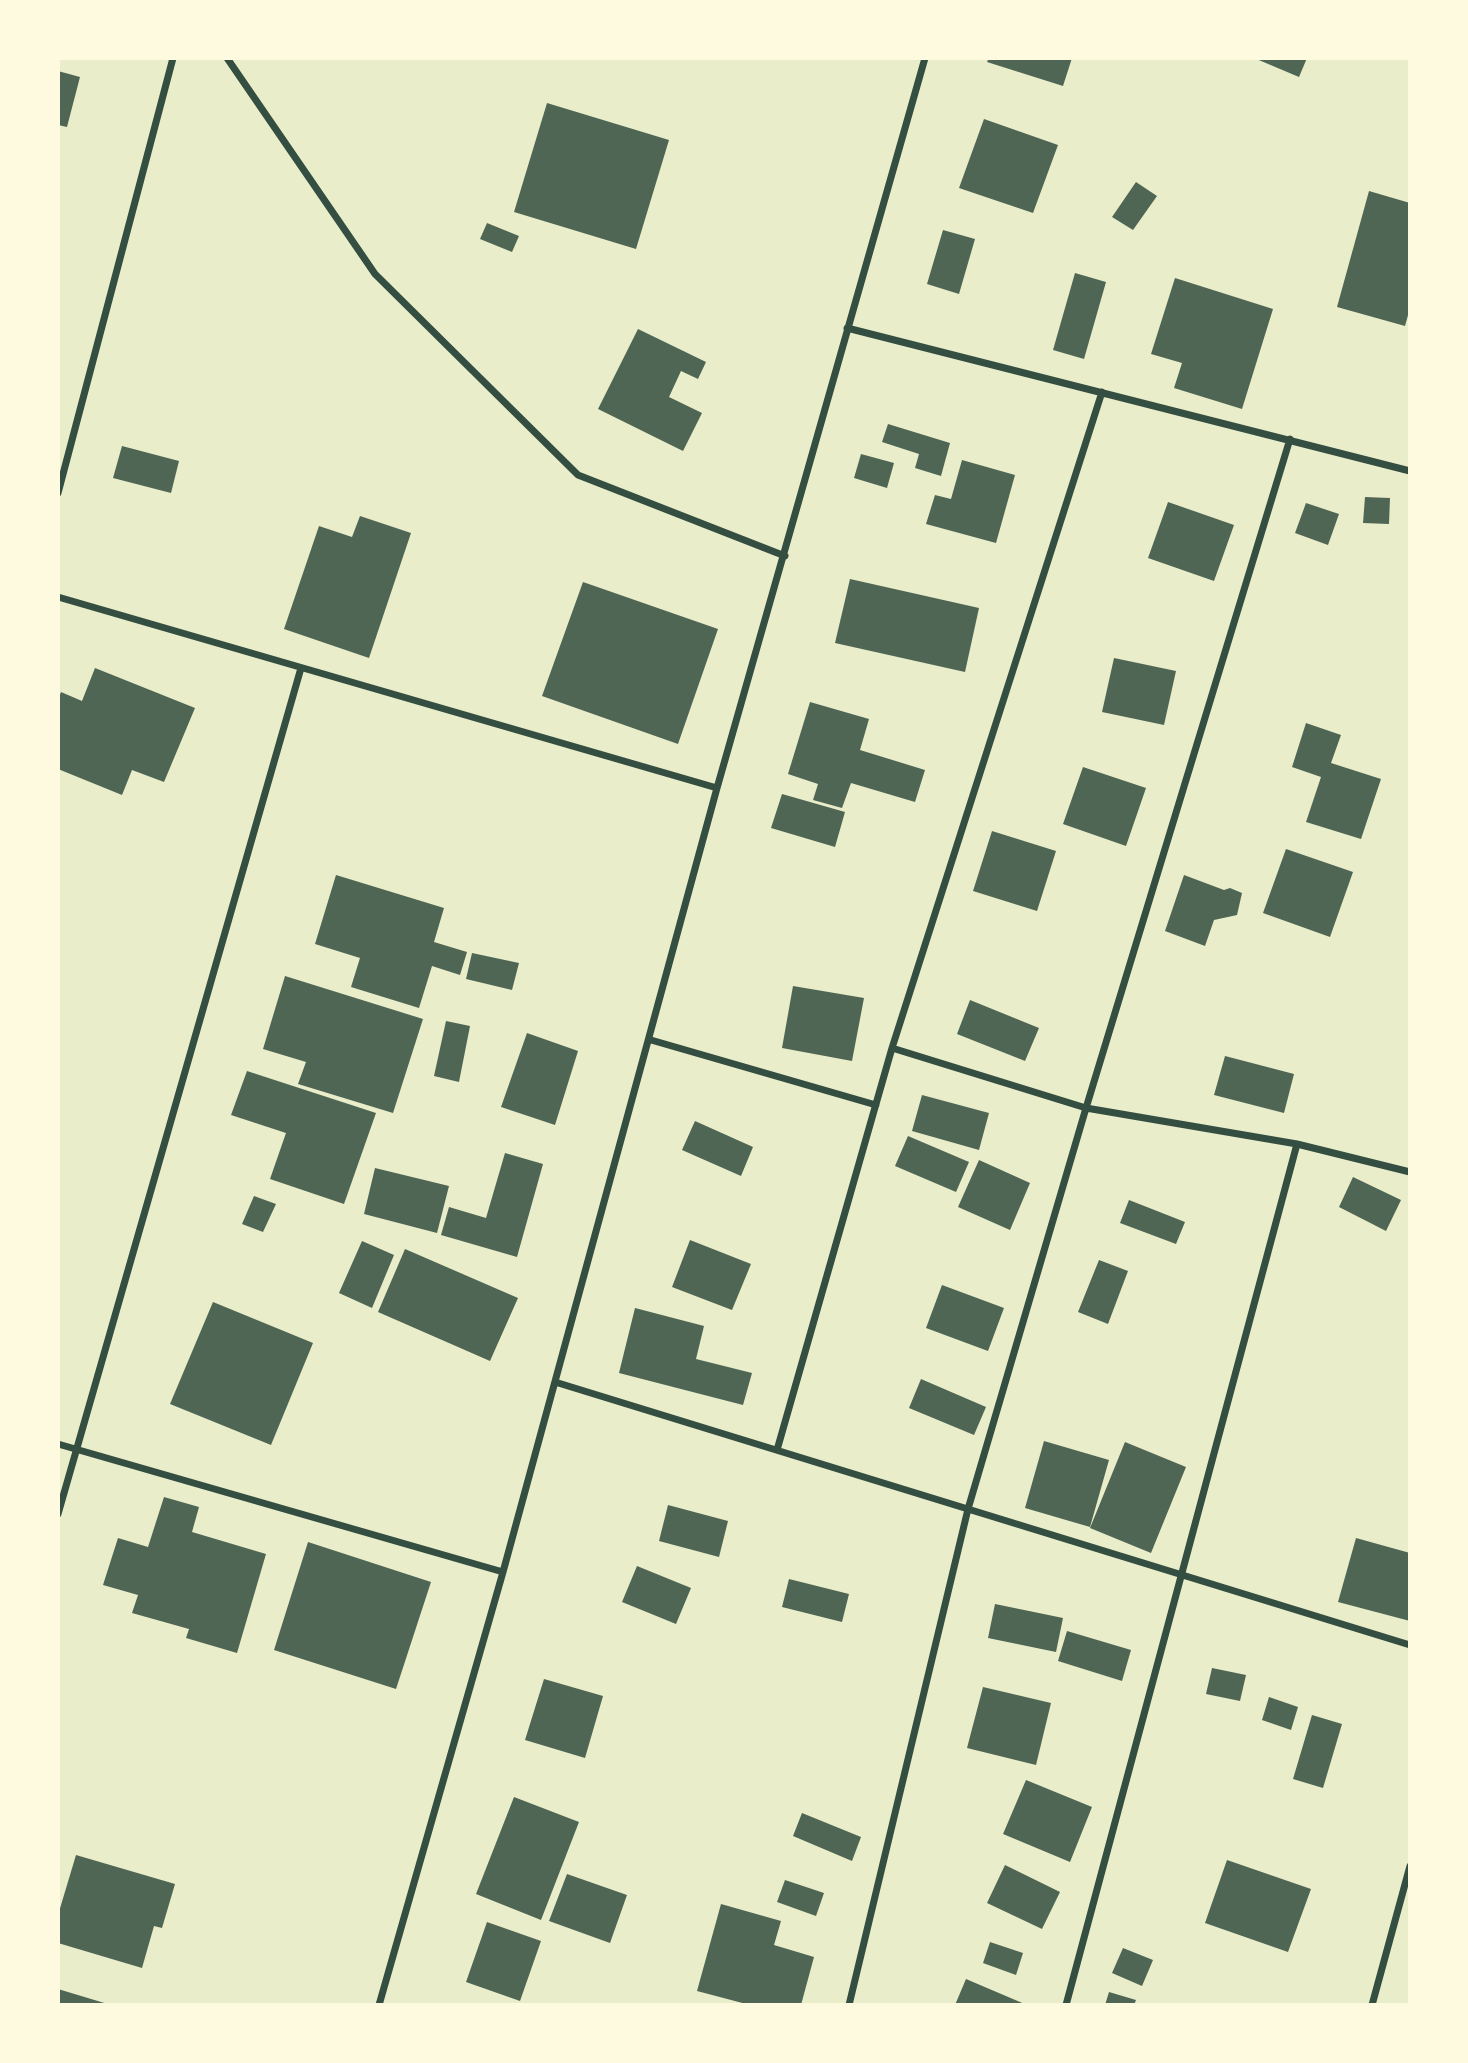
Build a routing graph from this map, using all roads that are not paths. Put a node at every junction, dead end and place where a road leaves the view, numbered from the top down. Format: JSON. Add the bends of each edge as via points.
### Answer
{"nodes":[{"id":1,"x":173,"y":58,"type":"edge"},
{"id":2,"x":227,"y":58,"type":"edge"},
{"id":3,"x":925,"y":58,"type":"edge"},
{"id":4,"x":847,"y":328,"type":"junction"},
{"id":5,"x":1102,"y":392,"type":"junction"},
{"id":6,"x":1290,"y":439,"type":"junction"},
{"id":7,"x":1410,"y":471,"type":"edge"},
{"id":8,"x":58,"y":493,"type":"edge"},
{"id":9,"x":785,"y":556,"type":"junction"},
{"id":10,"x":58,"y":597,"type":"edge"},
{"id":11,"x":301,"y":667,"type":"junction"},
{"id":12,"x":717,"y":788,"type":"junction"},
{"id":13,"x":650,"y":1040,"type":"junction"},
{"id":14,"x":892,"y":1048,"type":"junction"},
{"id":15,"x":876,"y":1105,"type":"junction"},
{"id":16,"x":1086,"y":1108,"type":"junction"},
{"id":17,"x":1297,"y":1144,"type":"junction"},
{"id":18,"x":1410,"y":1172,"type":"edge"},
{"id":19,"x":555,"y":1382,"type":"junction"},
{"id":20,"x":58,"y":1444,"type":"edge"},
{"id":21,"x":76,"y":1449,"type":"junction"},
{"id":22,"x":778,"y":1450,"type":"junction"},
{"id":23,"x":968,"y":1509,"type":"junction"},
{"id":24,"x":58,"y":1514,"type":"edge"},
{"id":25,"x":503,"y":1572,"type":"junction"},
{"id":26,"x":1182,"y":1575,"type":"junction"},
{"id":27,"x":1410,"y":1645,"type":"edge"},
{"id":28,"x":1410,"y":1866,"type":"edge"},
{"id":29,"x":379,"y":2005,"type":"edge"},
{"id":30,"x":849,"y":2005,"type":"edge"},
{"id":31,"x":1066,"y":2005,"type":"edge"},
{"id":32,"x":1372,"y":2005,"type":"edge"}],
"edges":[{"from":1,"to":8,"type":"street"},
{"from":2,"to":9,"type":"street","via":[[375,274],[578,475]]},
{"from":3,"to":4,"type":"street"},
{"from":4,"to":5,"type":"street"},
{"from":4,"to":9,"type":"street"},
{"from":5,"to":6,"type":"street"},
{"from":5,"to":14,"type":"street"},
{"from":6,"to":7,"type":"street"},
{"from":6,"to":16,"type":"street"},
{"from":9,"to":12,"type":"street"},
{"from":10,"to":11,"type":"street"},
{"from":11,"to":12,"type":"street"},
{"from":11,"to":21,"type":"street"},
{"from":12,"to":13,"type":"street"},
{"from":13,"to":15,"type":"street"},
{"from":13,"to":19,"type":"street"},
{"from":14,"to":15,"type":"street"},
{"from":14,"to":16,"type":"street"},
{"from":15,"to":22,"type":"street"},
{"from":16,"to":17,"type":"street"},
{"from":16,"to":23,"type":"street"},
{"from":17,"to":18,"type":"street"},
{"from":17,"to":26,"type":"street"},
{"from":19,"to":22,"type":"street"},
{"from":19,"to":25,"type":"street"},
{"from":20,"to":21,"type":"street"},
{"from":21,"to":24,"type":"street"},
{"from":21,"to":25,"type":"street"},
{"from":22,"to":23,"type":"street"},
{"from":23,"to":26,"type":"street"},
{"from":23,"to":30,"type":"street"},
{"from":25,"to":29,"type":"street"},
{"from":26,"to":27,"type":"street"},
{"from":26,"to":31,"type":"street"},
{"from":28,"to":32,"type":"street"}]}
